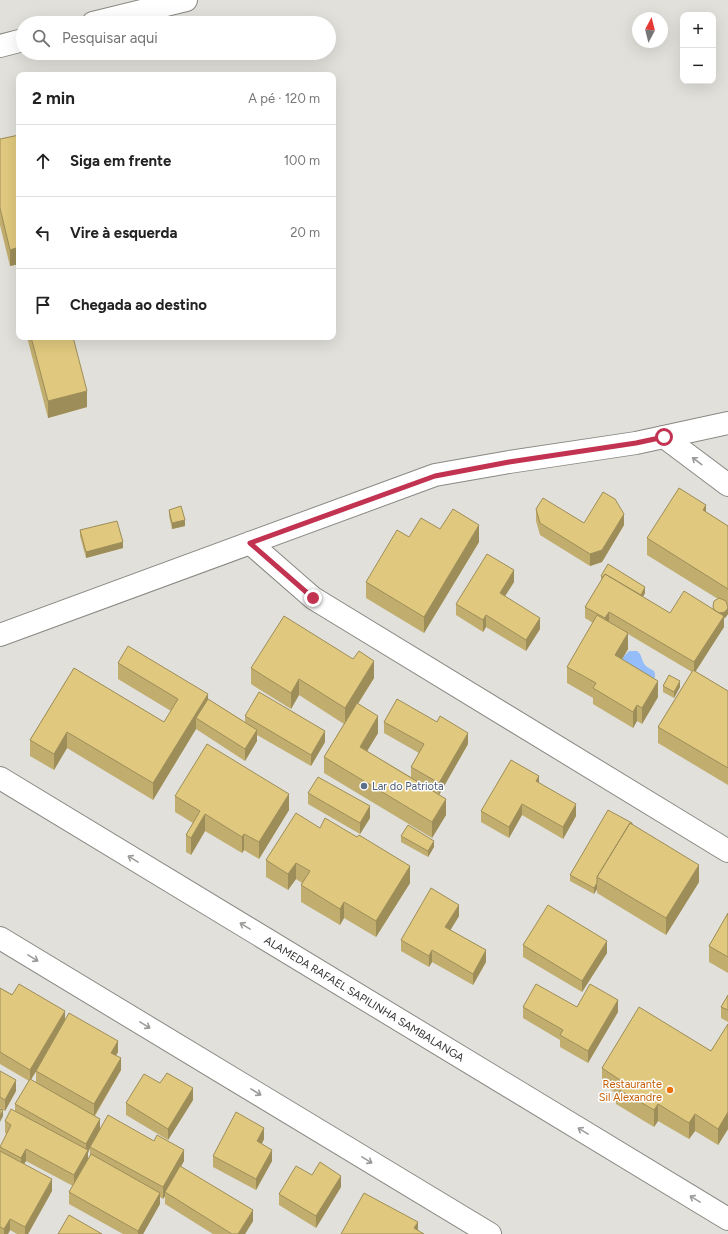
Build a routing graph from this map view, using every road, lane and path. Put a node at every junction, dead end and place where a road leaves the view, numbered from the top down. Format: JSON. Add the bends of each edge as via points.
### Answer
{"nodes":[{"id":1,"x":186,"y":0,"type":"edge"},
{"id":2,"x":121,"y":16,"type":"edge"},
{"id":3,"x":16,"y":42,"type":"edge"},
{"id":4,"x":0,"y":46,"type":"edge"},
{"id":5,"x":728,"y":423,"type":"edge"},
{"id":6,"x":664,"y":437,"type":"junction"},
{"id":7,"x":728,"y":485,"type":"edge"},
{"id":8,"x":250,"y":543,"type":"junction"},
{"id":9,"x":0,"y":635,"type":"edge"},
{"id":10,"x":0,"y":778,"type":"edge"},
{"id":11,"x":728,"y":851,"type":"edge"},
{"id":12,"x":0,"y":938,"type":"edge"},
{"id":13,"x":728,"y":1219,"type":"edge"},
{"id":14,"x":490,"y":1234,"type":"edge"}],
"edges":[{"from":1,"to":2,"type":"street"},
{"from":3,"to":4,"type":"street"},
{"from":5,"to":6,"type":"street"},
{"from":7,"to":6,"type":"street","one_way":true},
{"from":6,"to":8,"type":"street","via":[[435,476]]},
{"from":8,"to":9,"type":"street"},
{"from":8,"to":11,"type":"street","via":[[313,598]]},
{"from":13,"to":10,"type":"street","name":"ALAMEDA RAFAEL SAPILINHA SAMBALANGA","one_way":true},
{"from":12,"to":14,"type":"street","one_way":true}]}
